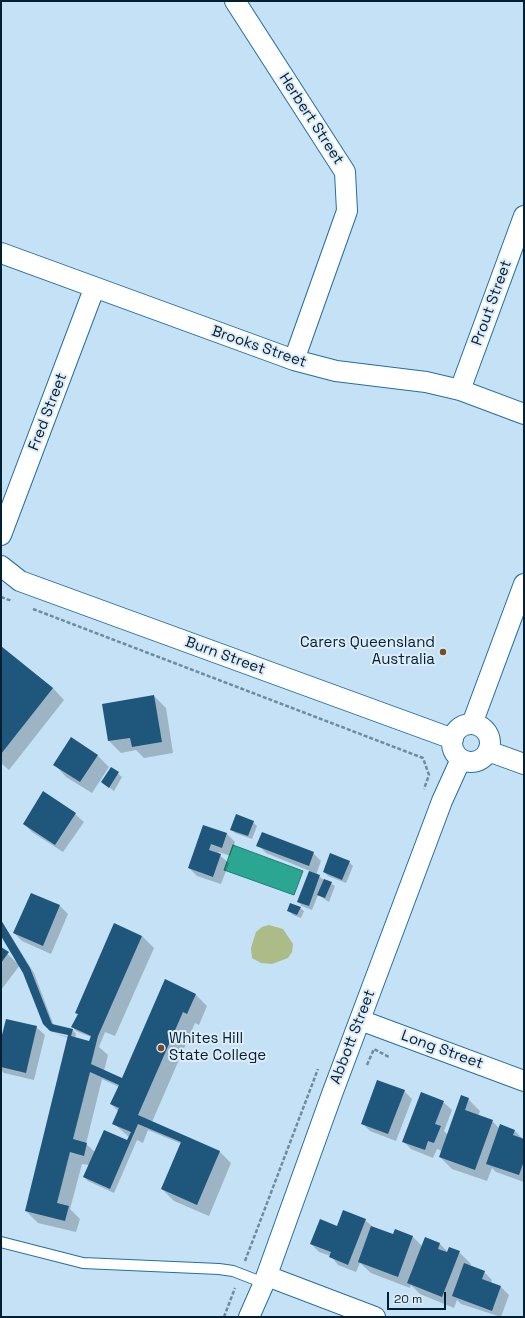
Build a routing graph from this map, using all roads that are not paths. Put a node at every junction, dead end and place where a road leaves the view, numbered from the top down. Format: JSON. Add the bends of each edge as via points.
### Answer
{"nodes":[{"id":1,"x":235,"y":1,"type":"edge"},
{"id":2,"x":524,"y":216,"type":"edge"},
{"id":3,"x":1,"y":253,"type":"edge"},
{"id":4,"x":94,"y":289,"type":"junction"},
{"id":5,"x":294,"y":360,"type":"junction"},
{"id":6,"x":460,"y":390,"type":"junction"},
{"id":7,"x":524,"y":414,"type":"edge"},
{"id":8,"x":1,"y":535,"type":"edge"},
{"id":9,"x":1,"y":566,"type":"edge"},
{"id":10,"x":524,"y":584,"type":"edge"},
{"id":11,"x":472,"y":724,"type":"junction"},
{"id":12,"x":453,"y":739,"type":"junction"},
{"id":13,"x":488,"y":751,"type":"junction"},
{"id":14,"x":461,"y":760,"type":"junction"},
{"id":15,"x":524,"y":764,"type":"edge"},
{"id":16,"x":360,"y":1020,"type":"junction"},
{"id":17,"x":524,"y":1081,"type":"edge"},
{"id":18,"x":1,"y":1242,"type":"edge"},
{"id":19,"x":265,"y":1279,"type":"junction"},
{"id":20,"x":249,"y":1317,"type":"edge"},
{"id":21,"x":375,"y":1317,"type":"edge"}],
"edges":[{"from":1,"to":5,"type":"street","name":"Herbert Street","via":[[345,172],[347,211]]},
{"from":2,"to":6,"type":"street","name":"Prout Street"},
{"from":3,"to":4,"type":"street","name":"Brooks Street"},
{"from":4,"to":5,"type":"street","name":"Brooks Street"},
{"from":4,"to":8,"type":"street","name":"Fred Street"},
{"from":5,"to":6,"type":"street","name":"Brooks Street","via":[[336,371],[426,382]]},
{"from":6,"to":7,"type":"street","name":"Brooks Street"},
{"from":9,"to":12,"type":"street","name":"Burn Street","via":[[20,581]]},
{"from":10,"to":11,"type":"street"},
{"from":11,"to":12,"type":"street","via":[[460,728]]},
{"from":11,"to":13,"type":"street","via":[[487,733],[490,745]]},
{"from":12,"to":14,"type":"street","via":[[453,751]]},
{"from":13,"to":14,"type":"street","via":[[480,760]]},
{"from":13,"to":15,"type":"street"},
{"from":14,"to":16,"type":"street","name":"Abbott Street","via":[[442,801]]},
{"from":16,"to":17,"type":"street","name":"Long Street"},
{"from":16,"to":19,"type":"street","name":"Abbott Street"},
{"from":18,"to":19,"type":"lane","via":[[83,1263],[219,1269]]},
{"from":19,"to":20,"type":"street","name":"Abbott Street"},
{"from":19,"to":21,"type":"street"}]}
